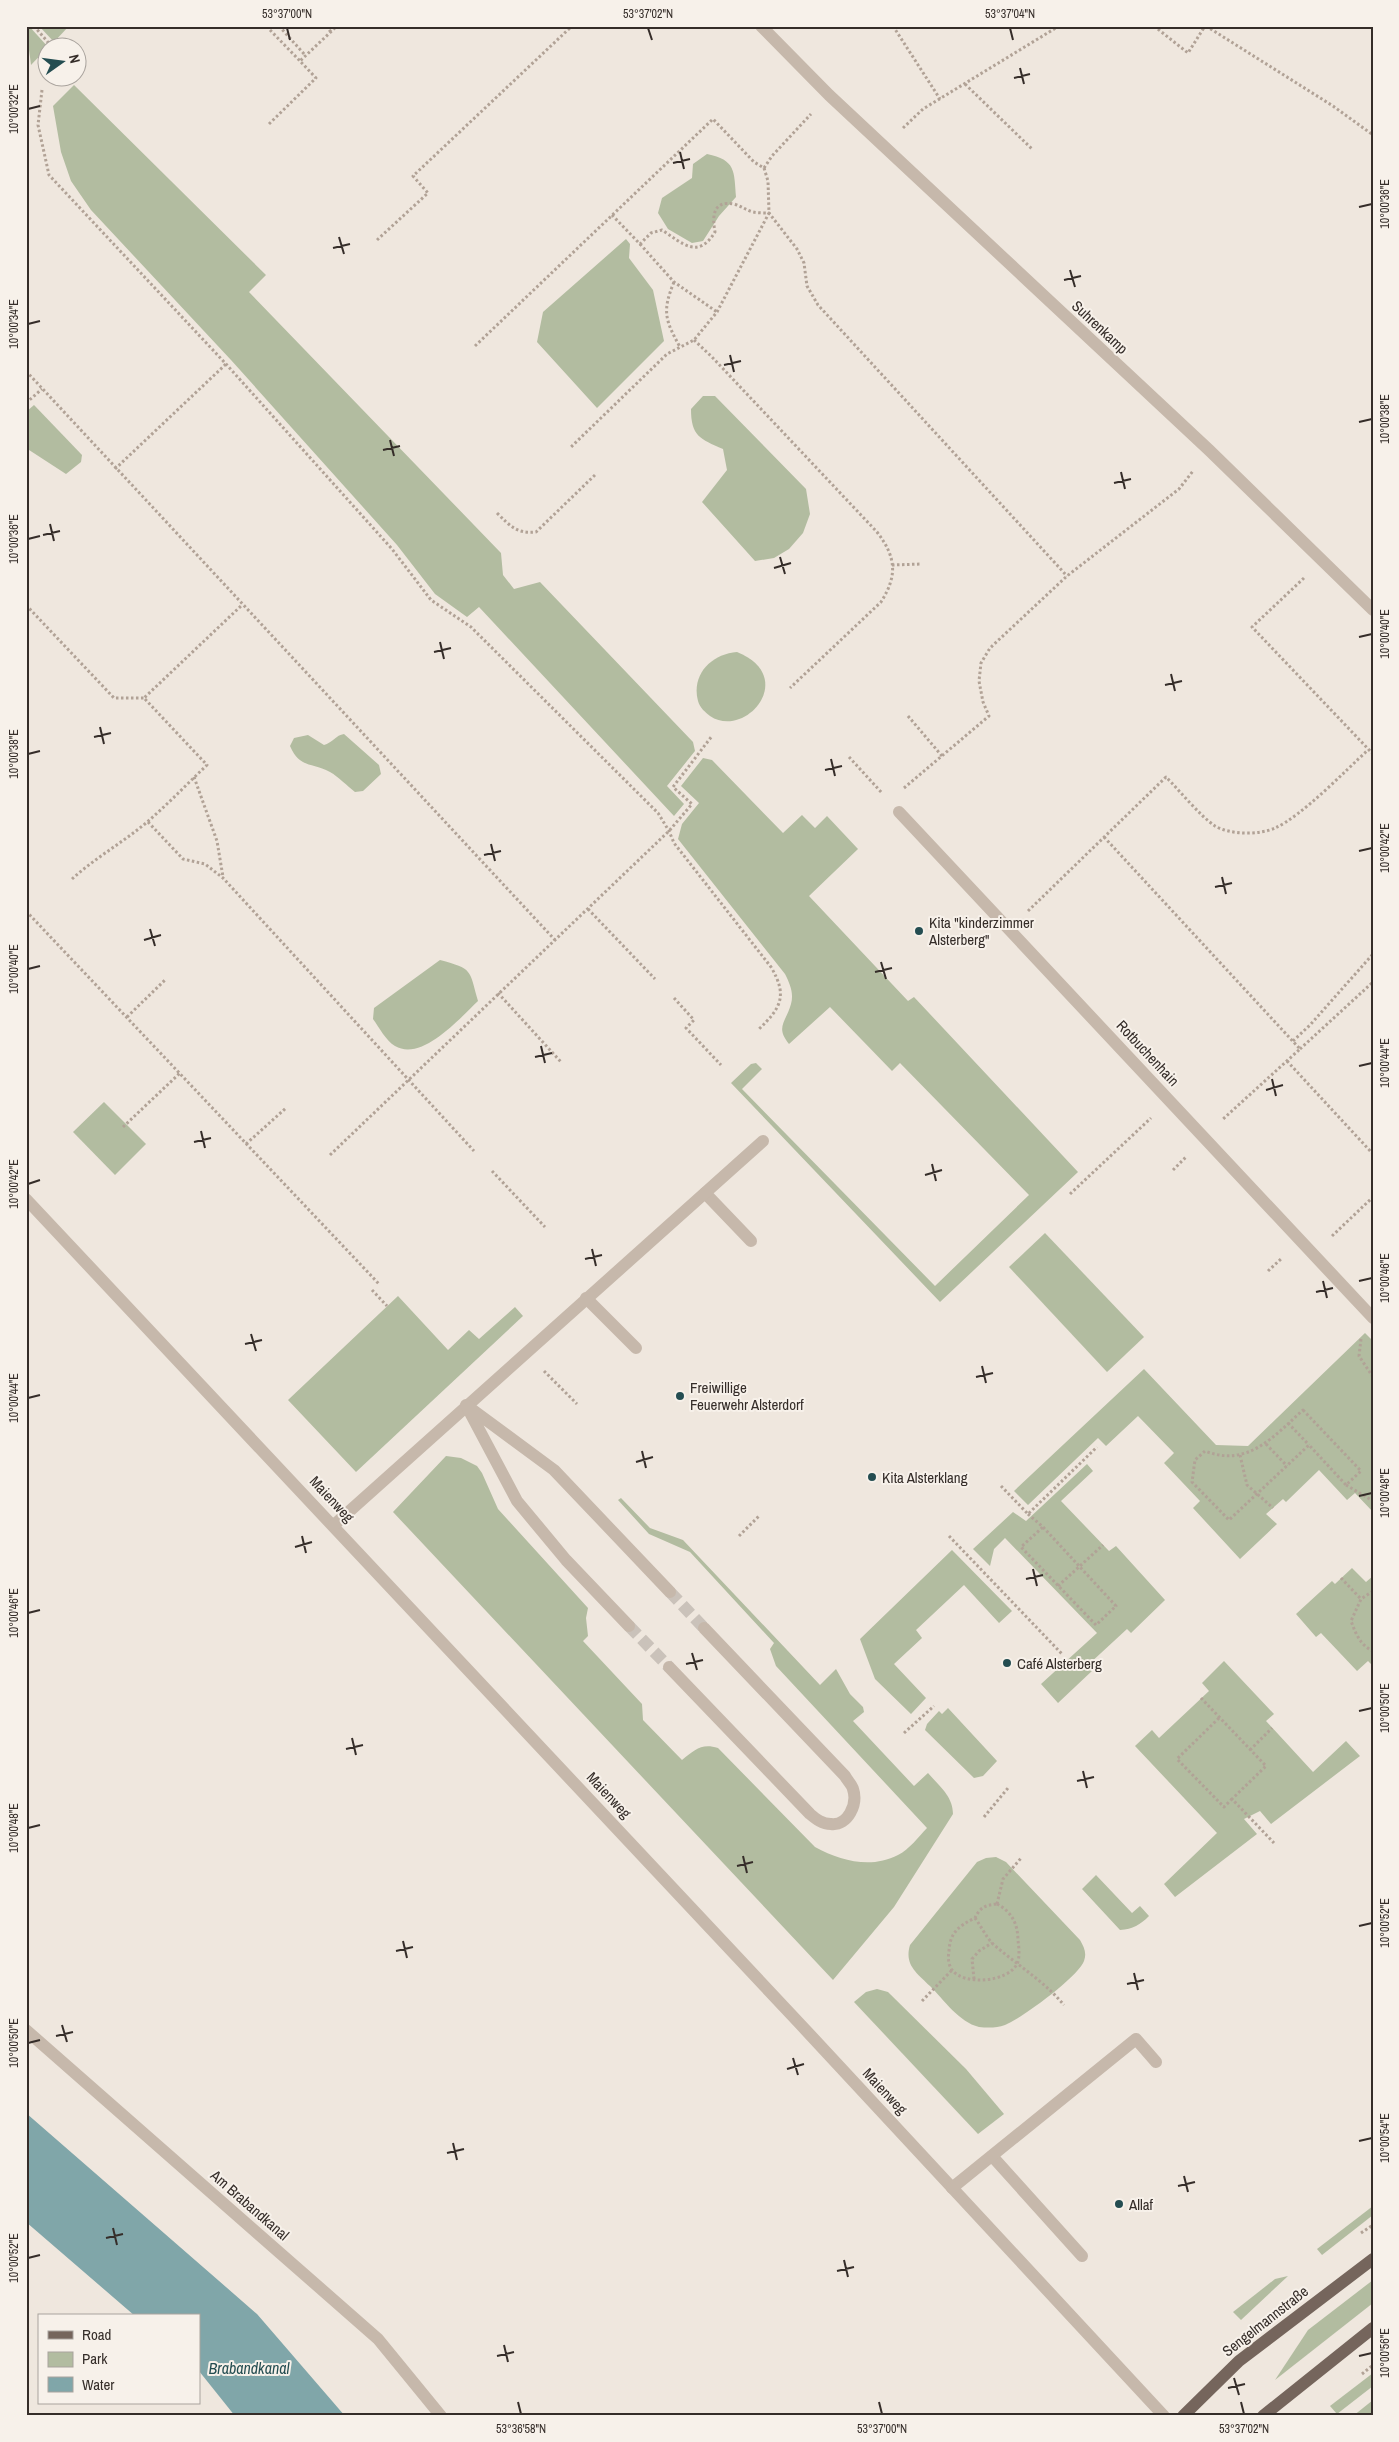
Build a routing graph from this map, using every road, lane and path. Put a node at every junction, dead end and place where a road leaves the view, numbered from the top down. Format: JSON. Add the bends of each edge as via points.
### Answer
{"nodes":[{"id":1,"x":34,"y":26,"type":"edge"},
{"id":2,"x":279,"y":26,"type":"edge"},
{"id":3,"x":326,"y":26,"type":"edge"},
{"id":4,"x":337,"y":26,"type":"edge"},
{"id":5,"x":572,"y":26,"type":"edge"},
{"id":6,"x":761,"y":26,"type":"edge"},
{"id":7,"x":893,"y":26,"type":"edge"},
{"id":8,"x":1059,"y":26,"type":"edge"},
{"id":9,"x":1154,"y":26,"type":"edge"},
{"id":10,"x":1206,"y":26,"type":"edge"},
{"id":11,"x":270,"y":30,"type":"dead end"},
{"id":12,"x":331,"y":32,"type":"junction"},
{"id":13,"x":45,"y":38,"type":"edge"},
{"id":14,"x":305,"y":55,"type":"junction"},
{"id":15,"x":300,"y":61,"type":"junction"},
{"id":16,"x":965,"y":84,"type":"junction"},
{"id":17,"x":42,"y":90,"type":"dead end"},
{"id":18,"x":829,"y":95,"type":"junction"},
{"id":19,"x":940,"y":100,"type":"junction"},
{"id":20,"x":269,"y":124,"type":"dead end"},
{"id":21,"x":1373,"y":135,"type":"edge"},
{"id":22,"x":884,"y":147,"type":"junction"},
{"id":23,"x":1032,"y":149,"type":"dead end"},
{"id":24,"x":764,"y":168,"type":"junction"},
{"id":25,"x":769,"y":213,"type":"junction"},
{"id":26,"x":612,"y":215,"type":"junction"},
{"id":27,"x":378,"y":240,"type":"dead end"},
{"id":28,"x":640,"y":244,"type":"junction"},
{"id":29,"x":674,"y":282,"type":"junction"},
{"id":30,"x":717,"y":312,"type":"junction"},
{"id":31,"x":694,"y":340,"type":"junction"},
{"id":32,"x":475,"y":346,"type":"dead end"},
{"id":33,"x":680,"y":347,"type":"junction"},
{"id":34,"x":226,"y":364,"type":"junction"},
{"id":35,"x":26,"y":371,"type":"edge"},
{"id":36,"x":42,"y":388,"type":"junction"},
{"id":37,"x":26,"y":404,"type":"edge"},
{"id":38,"x":571,"y":447,"type":"dead end"},
{"id":39,"x":1209,"y":450,"type":"junction"},
{"id":40,"x":115,"y":469,"type":"junction"},
{"id":41,"x":596,"y":474,"type":"dead end"},
{"id":42,"x":497,"y":513,"type":"dead end"},
{"id":43,"x":1323,"y":561,"type":"junction"},
{"id":44,"x":921,"y":564,"type":"dead end"},
{"id":45,"x":892,"y":565,"type":"junction"},
{"id":46,"x":1067,"y":576,"type":"junction"},
{"id":47,"x":242,"y":604,"type":"junction"},
{"id":48,"x":26,"y":605,"type":"edge"},
{"id":49,"x":1373,"y":610,"type":"edge"},
{"id":50,"x":790,"y":688,"type":"dead end"},
{"id":51,"x":144,"y":698,"type":"junction"},
{"id":52,"x":908,"y":716,"type":"dead end"},
{"id":53,"x":712,"y":736,"type":"dead end"},
{"id":54,"x":1368,"y":750,"type":"junction"},
{"id":55,"x":1373,"y":754,"type":"edge"},
{"id":56,"x":942,"y":756,"type":"junction"},
{"id":57,"x":849,"y":757,"type":"dead end"},
{"id":58,"x":194,"y":777,"type":"junction"},
{"id":59,"x":888,"y":800,"type":"junction"},
{"id":60,"x":898,"y":812,"type":"joint"},
{"id":61,"x":148,"y":822,"type":"junction"},
{"id":62,"x":669,"y":831,"type":"junction"},
{"id":63,"x":1104,"y":837,"type":"junction"},
{"id":64,"x":223,"y":878,"type":"junction"},
{"id":65,"x":72,"y":879,"type":"dead end"},
{"id":66,"x":1039,"y":900,"type":"dead end"},
{"id":67,"x":588,"y":909,"type":"junction"},
{"id":68,"x":26,"y":910,"type":"edge"},
{"id":69,"x":555,"y":940,"type":"junction"},
{"id":70,"x":1373,"y":954,"type":"edge"},
{"id":71,"x":1368,"y":959,"type":"junction"},
{"id":72,"x":1373,"y":964,"type":"edge"},
{"id":73,"x":166,"y":979,"type":"dead end"},
{"id":74,"x":655,"y":979,"type":"dead end"},
{"id":75,"x":1373,"y":982,"type":"edge"},
{"id":76,"x":498,"y":993,"type":"junction"},
{"id":77,"x":674,"y":998,"type":"dead end"},
{"id":78,"x":127,"y":1017,"type":"junction"},
{"id":79,"x":758,"y":1030,"type":"dead end"},
{"id":80,"x":1293,"y":1041,"type":"junction"},
{"id":81,"x":1300,"y":1049,"type":"junction"},
{"id":82,"x":1287,"y":1061,"type":"junction"},
{"id":83,"x":561,"y":1062,"type":"dead end"},
{"id":84,"x":721,"y":1064,"type":"dead end"},
{"id":85,"x":180,"y":1073,"type":"junction"},
{"id":86,"x":407,"y":1079,"type":"junction"},
{"id":87,"x":1170,"y":1100,"type":"junction"},
{"id":88,"x":286,"y":1108,"type":"dead end"},
{"id":89,"x":123,"y":1127,"type":"dead end"},
{"id":90,"x":1204,"y":1137,"type":"junction"},
{"id":91,"x":763,"y":1141,"type":"dead end"},
{"id":92,"x":246,"y":1144,"type":"junction"},
{"id":93,"x":474,"y":1151,"type":"dead end"},
{"id":94,"x":1373,"y":1154,"type":"edge"},
{"id":95,"x":330,"y":1155,"type":"dead end"},
{"id":96,"x":492,"y":1171,"type":"dead end"},
{"id":97,"x":705,"y":1193,"type":"junction"},
{"id":98,"x":1070,"y":1194,"type":"dead end"},
{"id":99,"x":1373,"y":1197,"type":"edge"},
{"id":100,"x":26,"y":1199,"type":"edge"},
{"id":101,"x":545,"y":1227,"type":"dead end"},
{"id":102,"x":751,"y":1241,"type":"dead end"},
{"id":103,"x":1313,"y":1253,"type":"junction"},
{"id":104,"x":379,"y":1284,"type":"dead end"},
{"id":105,"x":372,"y":1290,"type":"dead end"},
{"id":106,"x":586,"y":1298,"type":"junction"},
{"id":107,"x":387,"y":1306,"type":"dead end"},
{"id":108,"x":1373,"y":1318,"type":"edge"},
{"id":109,"x":636,"y":1348,"type":"dead end"},
{"id":110,"x":526,"y":1352,"type":"junction"},
{"id":111,"x":576,"y":1404,"type":"dead end"},
{"id":112,"x":466,"y":1405,"type":"junction"},
{"id":113,"x":1288,"y":1423,"type":"junction"},
{"id":114,"x":1266,"y":1444,"type":"junction"},
{"id":115,"x":1309,"y":1445,"type":"junction"},
{"id":116,"x":1097,"y":1447,"type":"dead end"},
{"id":117,"x":1240,"y":1454,"type":"junction"},
{"id":118,"x":1287,"y":1466,"type":"junction"},
{"id":119,"x":1346,"y":1485,"type":"junction"},
{"id":120,"x":1001,"y":1486,"type":"dead end"},
{"id":121,"x":1257,"y":1494,"type":"junction"},
{"id":122,"x":1373,"y":1502,"type":"edge"},
{"id":123,"x":1273,"y":1508,"type":"dead end"},
{"id":124,"x":1028,"y":1514,"type":"junction"},
{"id":125,"x":759,"y":1516,"type":"dead end"},
{"id":126,"x":334,"y":1525,"type":"junction"},
{"id":127,"x":1043,"y":1526,"type":"junction"},
{"id":128,"x":739,"y":1536,"type":"dead end"},
{"id":129,"x":949,"y":1536,"type":"dead end"},
{"id":130,"x":1103,"y":1545,"type":"dead end"},
{"id":131,"x":1080,"y":1566,"type":"junction"},
{"id":132,"x":1341,"y":1578,"type":"dead end"},
{"id":133,"x":1058,"y":1586,"type":"junction"},
{"id":134,"x":1373,"y":1591,"type":"edge"},
{"id":135,"x":670,"y":1592,"type":"tunnel mouth"},
{"id":136,"x":1361,"y":1598,"type":"junction"},
{"id":137,"x":629,"y":1626,"type":"tunnel mouth"},
{"id":138,"x":704,"y":1628,"type":"tunnel mouth"},
{"id":139,"x":1373,"y":1650,"type":"edge"},
{"id":140,"x":1062,"y":1654,"type":"dead end"},
{"id":141,"x":669,"y":1667,"type":"tunnel mouth"},
{"id":142,"x":1201,"y":1698,"type":"dead end"},
{"id":143,"x":934,"y":1706,"type":"dead end"},
{"id":144,"x":1220,"y":1718,"type":"junction"},
{"id":145,"x":1272,"y":1728,"type":"dead end"},
{"id":146,"x":904,"y":1733,"type":"dead end"},
{"id":147,"x":1250,"y":1750,"type":"junction"},
{"id":148,"x":1008,"y":1788,"type":"dead end"},
{"id":149,"x":1232,"y":1799,"type":"junction"},
{"id":150,"x":984,"y":1817,"type":"dead end"},
{"id":151,"x":1274,"y":1843,"type":"dead end"},
{"id":152,"x":1022,"y":1857,"type":"dead end"},
{"id":153,"x":997,"y":1904,"type":"junction"},
{"id":154,"x":975,"y":1918,"type":"junction"},
{"id":155,"x":992,"y":1943,"type":"junction"},
{"id":156,"x":1018,"y":1962,"type":"junction"},
{"id":157,"x":952,"y":1970,"type":"junction"},
{"id":158,"x":974,"y":1979,"type":"junction"},
{"id":159,"x":922,"y":2001,"type":"dead end"},
{"id":160,"x":1064,"y":2005,"type":"dead end"},
{"id":161,"x":26,"y":2030,"type":"edge"},
{"id":162,"x":1156,"y":2062,"type":"dead end"},
{"id":163,"x":992,"y":2156,"type":"junction"},
{"id":164,"x":952,"y":2188,"type":"junction"},
{"id":165,"x":1082,"y":2256,"type":"dead end"},
{"id":166,"x":1373,"y":2259,"type":"edge"},
{"id":167,"x":1373,"y":2328,"type":"edge"},
{"id":168,"x":441,"y":2416,"type":"edge"},
{"id":169,"x":1164,"y":2416,"type":"edge"},
{"id":170,"x":1183,"y":2416,"type":"edge"},
{"id":171,"x":1263,"y":2416,"type":"edge"}],
"edges":[{"from":1,"to":13,"type":"path"},
{"from":2,"to":14,"type":"path"},
{"from":3,"to":12,"type":"path"},
{"from":4,"to":12,"type":"path"},
{"from":5,"to":27,"type":"path","via":[[414,176],[428,193]]},
{"from":6,"to":18,"type":"street","name":"Suhrenkamp"},
{"from":7,"to":19,"type":"path"},
{"from":8,"to":16,"type":"path"},
{"from":9,"to":10,"type":"path","via":[[1188,53]]},
{"from":10,"to":21,"type":"path"},
{"from":11,"to":15,"type":"path"},
{"from":12,"to":14,"type":"path"},
{"from":14,"to":15,"type":"path"},
{"from":15,"to":20,"type":"path","via":[[316,78]]},
{"from":16,"to":19,"type":"path"},
{"from":16,"to":23,"type":"path"},
{"from":17,"to":34,"type":"path","via":[[38,125],[49,175]]},
{"from":18,"to":22,"type":"street","name":"Suhrenkamp"},
{"from":18,"to":24,"type":"path"},
{"from":19,"to":22,"type":"path","via":[[923,109]]},
{"from":22,"to":39,"type":"street","name":"Suhrenkamp"},
{"from":24,"to":25,"type":"path","via":[[768,181]]},
{"from":24,"to":26,"type":"path","via":[[754,162],[713,119]]},
{"from":25,"to":28,"type":"path","via":[[723,204],[714,209],[715,232],[703,246],[691,248],[662,230],[651,233]]},
{"from":25,"to":30,"type":"path"},
{"from":25,"to":46,"type":"path","via":[[804,262],[807,286],[818,305]]},
{"from":26,"to":28,"type":"path"},
{"from":26,"to":32,"type":"path"},
{"from":28,"to":29,"type":"path"},
{"from":29,"to":30,"type":"path"},
{"from":29,"to":33,"type":"path","via":[[665,303],[670,329]]},
{"from":30,"to":31,"type":"path"},
{"from":31,"to":33,"type":"path"},
{"from":31,"to":45,"type":"path","via":[[877,532],[887,545]]},
{"from":33,"to":38,"type":"path","via":[[667,354]]},
{"from":34,"to":40,"type":"path"},
{"from":34,"to":62,"type":"path","via":[[392,549],[431,600],[470,627],[658,813]]},
{"from":35,"to":36,"type":"path"},
{"from":36,"to":37,"type":"path"},
{"from":36,"to":40,"type":"path"},
{"from":39,"to":43,"type":"street","name":"Suhrenkamp"},
{"from":39,"to":46,"type":"path","via":[[1179,489]]},
{"from":40,"to":47,"type":"path"},
{"from":41,"to":42,"type":"path","via":[[536,532],[513,530]]},
{"from":43,"to":49,"type":"street","name":"Suhrenkamp"},
{"from":43,"to":54,"type":"path","via":[[1252,627]]},
{"from":44,"to":45,"type":"path"},
{"from":45,"to":50,"type":"path","via":[[890,587],[881,602]]},
{"from":46,"to":56,"type":"path","via":[[990,648],[981,664],[979,681],[989,716]]},
{"from":47,"to":51,"type":"path"},
{"from":47,"to":69,"type":"path"},
{"from":48,"to":51,"type":"path","via":[[114,698]]},
{"from":51,"to":58,"type":"path","via":[[207,765]]},
{"from":52,"to":56,"type":"path"},
{"from":53,"to":62,"type":"path","via":[[673,787],[692,804]]},
{"from":54,"to":55,"type":"path"},
{"from":54,"to":63,"type":"path","via":[[1294,816],[1274,829],[1251,833],[1216,826],[1166,778]]},
{"from":56,"to":59,"type":"path"},
{"from":57,"to":59,"type":"path"},
{"from":58,"to":61,"type":"path"},
{"from":58,"to":64,"type":"path","via":[[217,840]]},
{"from":59,"to":60,"type":"path"},
{"from":60,"to":87,"type":"street","name":"Rotbuchenhain"},
{"from":61,"to":64,"type":"path","via":[[183,859],[205,864]]},
{"from":61,"to":65,"type":"path"},
{"from":62,"to":67,"type":"path"},
{"from":62,"to":79,"type":"path","via":[[674,844],[777,977],[780,1004]]},
{"from":63,"to":66,"type":"path"},
{"from":63,"to":80,"type":"path"},
{"from":64,"to":86,"type":"path"},
{"from":67,"to":69,"type":"path"},
{"from":67,"to":74,"type":"path"},
{"from":68,"to":78,"type":"path"},
{"from":69,"to":76,"type":"path"},
{"from":70,"to":71,"type":"path"},
{"from":71,"to":72,"type":"path"},
{"from":71,"to":80,"type":"path"},
{"from":73,"to":78,"type":"path"},
{"from":75,"to":81,"type":"path"},
{"from":76,"to":83,"type":"path"},
{"from":76,"to":86,"type":"path"},
{"from":77,"to":84,"type":"path","via":[[694,1020],[686,1028]]},
{"from":78,"to":85,"type":"path"},
{"from":80,"to":81,"type":"path"},
{"from":81,"to":82,"type":"path"},
{"from":82,"to":90,"type":"path"},
{"from":82,"to":94,"type":"path"},
{"from":85,"to":89,"type":"path"},
{"from":85,"to":92,"type":"path"},
{"from":86,"to":93,"type":"path"},
{"from":86,"to":95,"type":"path"},
{"from":87,"to":90,"type":"street","name":"Rotbuchenhain"},
{"from":87,"to":98,"type":"path"},
{"from":88,"to":92,"type":"path"},
{"from":90,"to":103,"type":"street","name":"Rotbuchenhain"},
{"from":91,"to":97,"type":"street"},
{"from":92,"to":104,"type":"path"},
{"from":96,"to":101,"type":"path"},
{"from":97,"to":102,"type":"street"},
{"from":97,"to":106,"type":"street"},
{"from":99,"to":103,"type":"path"},
{"from":100,"to":126,"type":"street","name":"Maienweg"},
{"from":103,"to":108,"type":"street","name":"Rotbuchenhain"},
{"from":105,"to":107,"type":"path"},
{"from":106,"to":109,"type":"street"},
{"from":106,"to":110,"type":"street"},
{"from":110,"to":111,"type":"path"},
{"from":110,"to":112,"type":"street"},
{"from":112,"to":126,"type":"street"},
{"from":112,"to":135,"type":"street","via":[[554,1470]]},
{"from":112,"to":137,"type":"street","via":[[517,1501],[566,1560]]},
{"from":113,"to":114,"type":"path"},
{"from":113,"to":115,"type":"path"},
{"from":113,"to":119,"type":"path","via":[[1303,1410],[1348,1457],[1361,1471]]},
{"from":114,"to":117,"type":"path"},
{"from":114,"to":118,"type":"path"},
{"from":115,"to":118,"type":"path"},
{"from":115,"to":119,"type":"path"},
{"from":116,"to":124,"type":"path"},
{"from":117,"to":121,"type":"path","via":[[1247,1484]]},
{"from":117,"to":121,"type":"path","via":[[1205,1451],[1195,1460],[1192,1482],[1229,1520]]},
{"from":118,"to":121,"type":"path"},
{"from":119,"to":122,"type":"path"},
{"from":120,"to":124,"type":"path"},
{"from":121,"to":123,"type":"path"},
{"from":124,"to":127,"type":"path"},
{"from":125,"to":128,"type":"path"},
{"from":126,"to":164,"type":"street","name":"Maienweg"},
{"from":127,"to":131,"type":"path"},
{"from":127,"to":133,"type":"path","via":[[1021,1547]]},
{"from":129,"to":140,"type":"path"},
{"from":130,"to":131,"type":"path"},
{"from":131,"to":133,"type":"path"},
{"from":131,"to":133,"type":"path","via":[[1116,1606],[1096,1626]]},
{"from":132,"to":136,"type":"path"},
{"from":134,"to":136,"type":"path"},
{"from":136,"to":139,"type":"path","via":[[1352,1621],[1357,1637]]},
{"from":138,"to":141,"type":"street","via":[[845,1776],[853,1789],[851,1813],[833,1825],[810,1814]]},
{"from":142,"to":144,"type":"path"},
{"from":143,"to":146,"type":"path"},
{"from":144,"to":147,"type":"path"},
{"from":144,"to":149,"type":"path","via":[[1177,1758],[1224,1807]]},
{"from":145,"to":147,"type":"path"},
{"from":147,"to":149,"type":"path","via":[[1266,1766]]},
{"from":148,"to":150,"type":"path"},
{"from":149,"to":151,"type":"path"},
{"from":152,"to":153,"type":"path","via":[[1003,1879]]},
{"from":153,"to":154,"type":"path","via":[[986,1905]]},
{"from":153,"to":156,"type":"path","via":[[1008,1910],[1015,1922]]},
{"from":154,"to":155,"type":"path"},
{"from":154,"to":157,"type":"path","via":[[959,1926],[949,1942],[948,1961]]},
{"from":155,"to":156,"type":"path"},
{"from":155,"to":158,"type":"path","via":[[972,1959]]},
{"from":156,"to":158,"type":"path","via":[[1001,1976]]},
{"from":156,"to":160,"type":"path","via":[[1050,1988]]},
{"from":157,"to":158,"type":"path"},
{"from":157,"to":159,"type":"path"},
{"from":161,"to":168,"type":"street","name":"Am Brabandkanal","via":[[378,2339]]},
{"from":162,"to":163,"type":"street","via":[[1136,2039]]},
{"from":163,"to":164,"type":"street"},
{"from":163,"to":165,"type":"street"},
{"from":164,"to":169,"type":"street","name":"Maienweg"},
{"from":166,"to":170,"type":"main road","name":"Sengelmannstraße","via":[[1239,2361]]},
{"from":167,"to":171,"type":"main road"}]}
